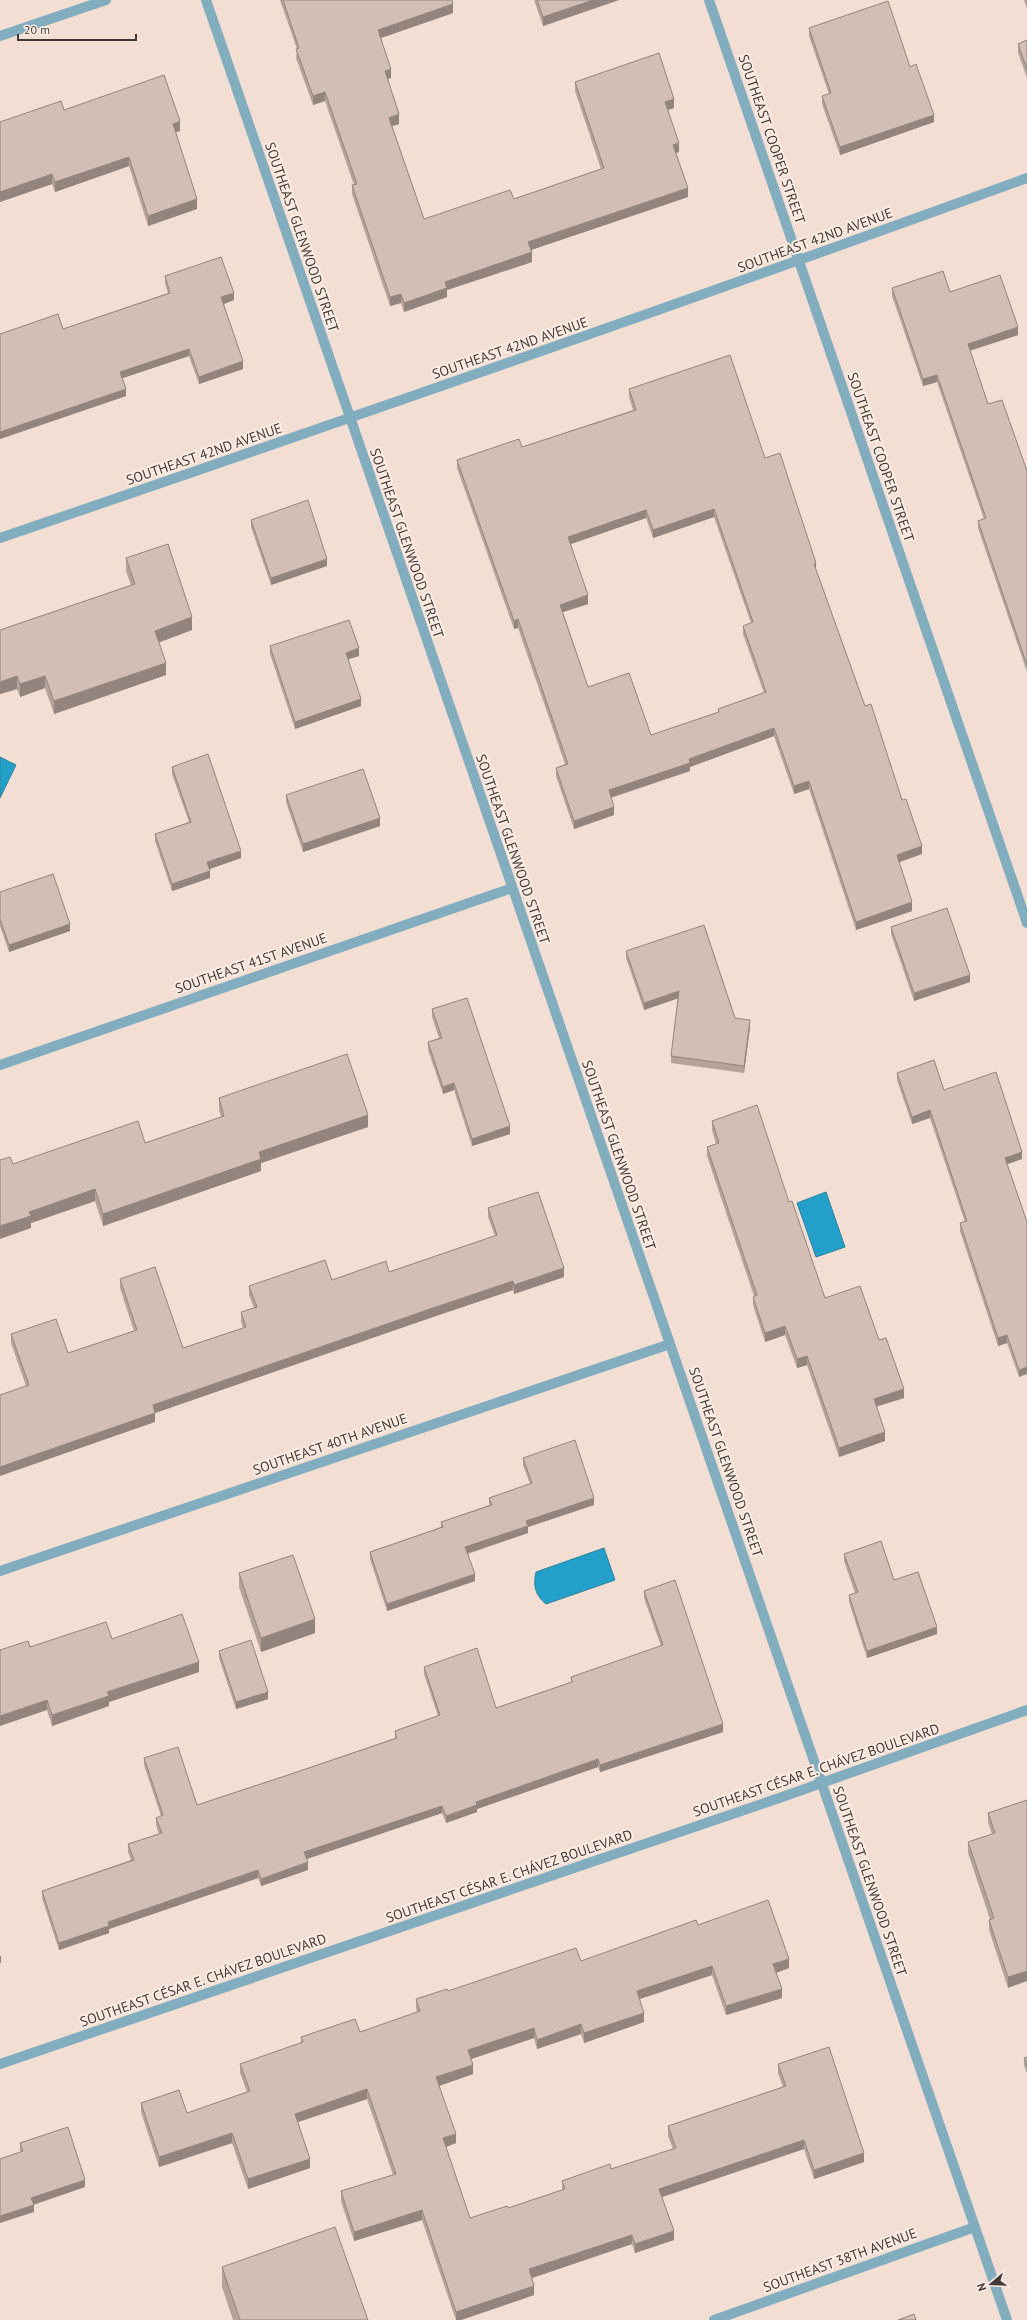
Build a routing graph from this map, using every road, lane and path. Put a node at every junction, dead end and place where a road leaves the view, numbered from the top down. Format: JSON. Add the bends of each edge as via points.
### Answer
{"nodes":[{"id":1,"x":106,"y":0,"type":"edge"},
{"id":2,"x":206,"y":0,"type":"edge"},
{"id":3,"x":709,"y":0,"type":"edge"},
{"id":4,"x":0,"y":36,"type":"edge"},
{"id":5,"x":1027,"y":178,"type":"edge"},
{"id":6,"x":799,"y":261,"type":"junction"},
{"id":7,"x":349,"y":419,"type":"junction"},
{"id":8,"x":0,"y":538,"type":"edge"},
{"id":9,"x":512,"y":888,"type":"junction"},
{"id":10,"x":1027,"y":923,"type":"edge"},
{"id":11,"x":0,"y":1065,"type":"edge"},
{"id":12,"x":670,"y":1344,"type":"junction"},
{"id":13,"x":0,"y":1571,"type":"edge"},
{"id":14,"x":1027,"y":1710,"type":"edge"},
{"id":15,"x":822,"y":1783,"type":"junction"},
{"id":16,"x":0,"y":2064,"type":"edge"},
{"id":17,"x":974,"y":2227,"type":"junction"},
{"id":18,"x":714,"y":2320,"type":"edge"},
{"id":19,"x":1007,"y":2320,"type":"edge"}],
"edges":[{"from":1,"to":4,"type":"street"},
{"from":2,"to":7,"type":"street","name":"SOUTHEAST GLENWOOD STREET"},
{"from":3,"to":6,"type":"street","name":"SOUTHEAST COOPER STREET"},
{"from":5,"to":6,"type":"street","name":"SOUTHEAST 42ND AVENUE"},
{"from":6,"to":7,"type":"street","name":"SOUTHEAST 42ND AVENUE"},
{"from":6,"to":10,"type":"street","name":"SOUTHEAST COOPER STREET"},
{"from":7,"to":8,"type":"street","name":"SOUTHEAST 42ND AVENUE"},
{"from":7,"to":9,"type":"street","name":"SOUTHEAST GLENWOOD STREET"},
{"from":9,"to":11,"type":"street","name":"SOUTHEAST 41ST AVENUE"},
{"from":9,"to":12,"type":"street","name":"SOUTHEAST GLENWOOD STREET"},
{"from":12,"to":13,"type":"street","name":"SOUTHEAST 40TH AVENUE"},
{"from":12,"to":15,"type":"street","name":"SOUTHEAST GLENWOOD STREET"},
{"from":14,"to":15,"type":"street","name":"SOUTHEAST CÉSAR E. CHÁVEZ BOULEVARD"},
{"from":15,"to":16,"type":"street","name":"SOUTHEAST CÉSAR E. CHÁVEZ BOULEVARD"},
{"from":15,"to":17,"type":"street","name":"SOUTHEAST GLENWOOD STREET"},
{"from":17,"to":18,"type":"street","name":"SOUTHEAST 38TH AVENUE"},
{"from":17,"to":19,"type":"street","name":"SOUTHEAST GLENWOOD STREET"}]}
